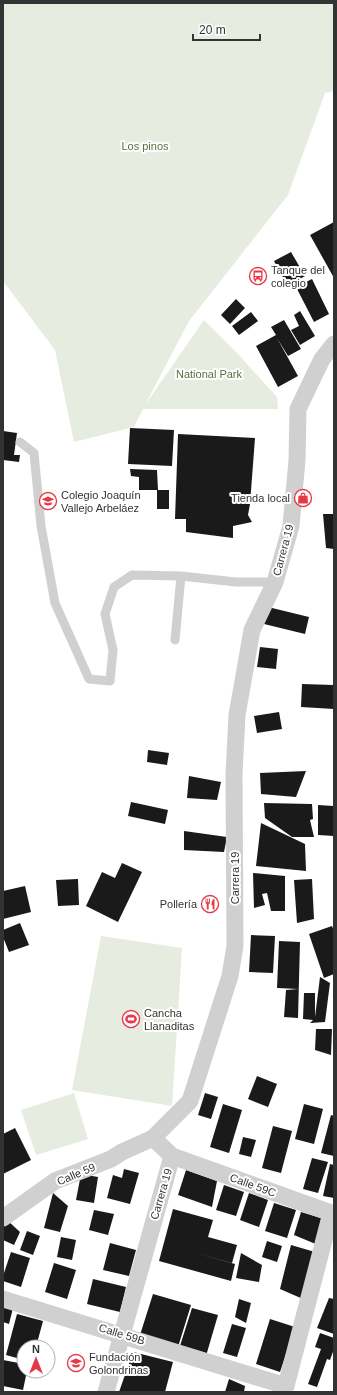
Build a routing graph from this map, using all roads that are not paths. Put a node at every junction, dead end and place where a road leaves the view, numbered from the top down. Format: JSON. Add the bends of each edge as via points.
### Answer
{"nodes":[{"id":1,"x":334,"y":344,"type":"edge"},
{"id":2,"x":20,"y":442,"type":"dead end"},
{"id":3,"x":181,"y":576,"type":"junction"},
{"id":4,"x":275,"y":582,"type":"junction"},
{"id":5,"x":175,"y":640,"type":"dead end"},
{"id":6,"x":153,"y":1138,"type":"junction"},
{"id":7,"x":172,"y":1156,"type":"junction"},
{"id":8,"x":333,"y":1213,"type":"edge"},
{"id":9,"x":3,"y":1218,"type":"edge"},
{"id":10,"x":3,"y":1299,"type":"edge"},
{"id":11,"x":122,"y":1334,"type":"junction"},
{"id":12,"x":284,"y":1389,"type":"edge"},
{"id":13,"x":106,"y":1392,"type":"edge"}],
"edges":[{"from":1,"to":4,"type":"street","name":"Carrera 19","via":[[322,359],[298,409],[297,460],[291,526]]},
{"from":2,"to":3,"type":"lane","via":[[34,453],[41,526],[55,603],[89,679],[110,681],[113,650],[105,614],[114,587],[132,575]]},
{"from":3,"to":4,"type":"lane","via":[[236,582]]},
{"from":3,"to":5,"type":"lane"},
{"from":4,"to":6,"type":"street","name":"Carrera 19","via":[[252,630],[237,715],[234,774],[235,946],[230,976],[190,1102]]},
{"from":6,"to":7,"type":"street","name":"Carrera 19"},
{"from":6,"to":9,"type":"street","name":"Calle 59","via":[[111,1159],[55,1181]]},
{"from":7,"to":8,"type":"street","name":"Calle 59C"},
{"from":7,"to":11,"type":"street","name":"Carrera 19"},
{"from":8,"to":12,"type":"street"},
{"from":10,"to":11,"type":"street","name":"Calle 59B"},
{"from":11,"to":12,"type":"street","name":"Calle 59B"},
{"from":11,"to":13,"type":"street","name":"Carrera 19"}]}
